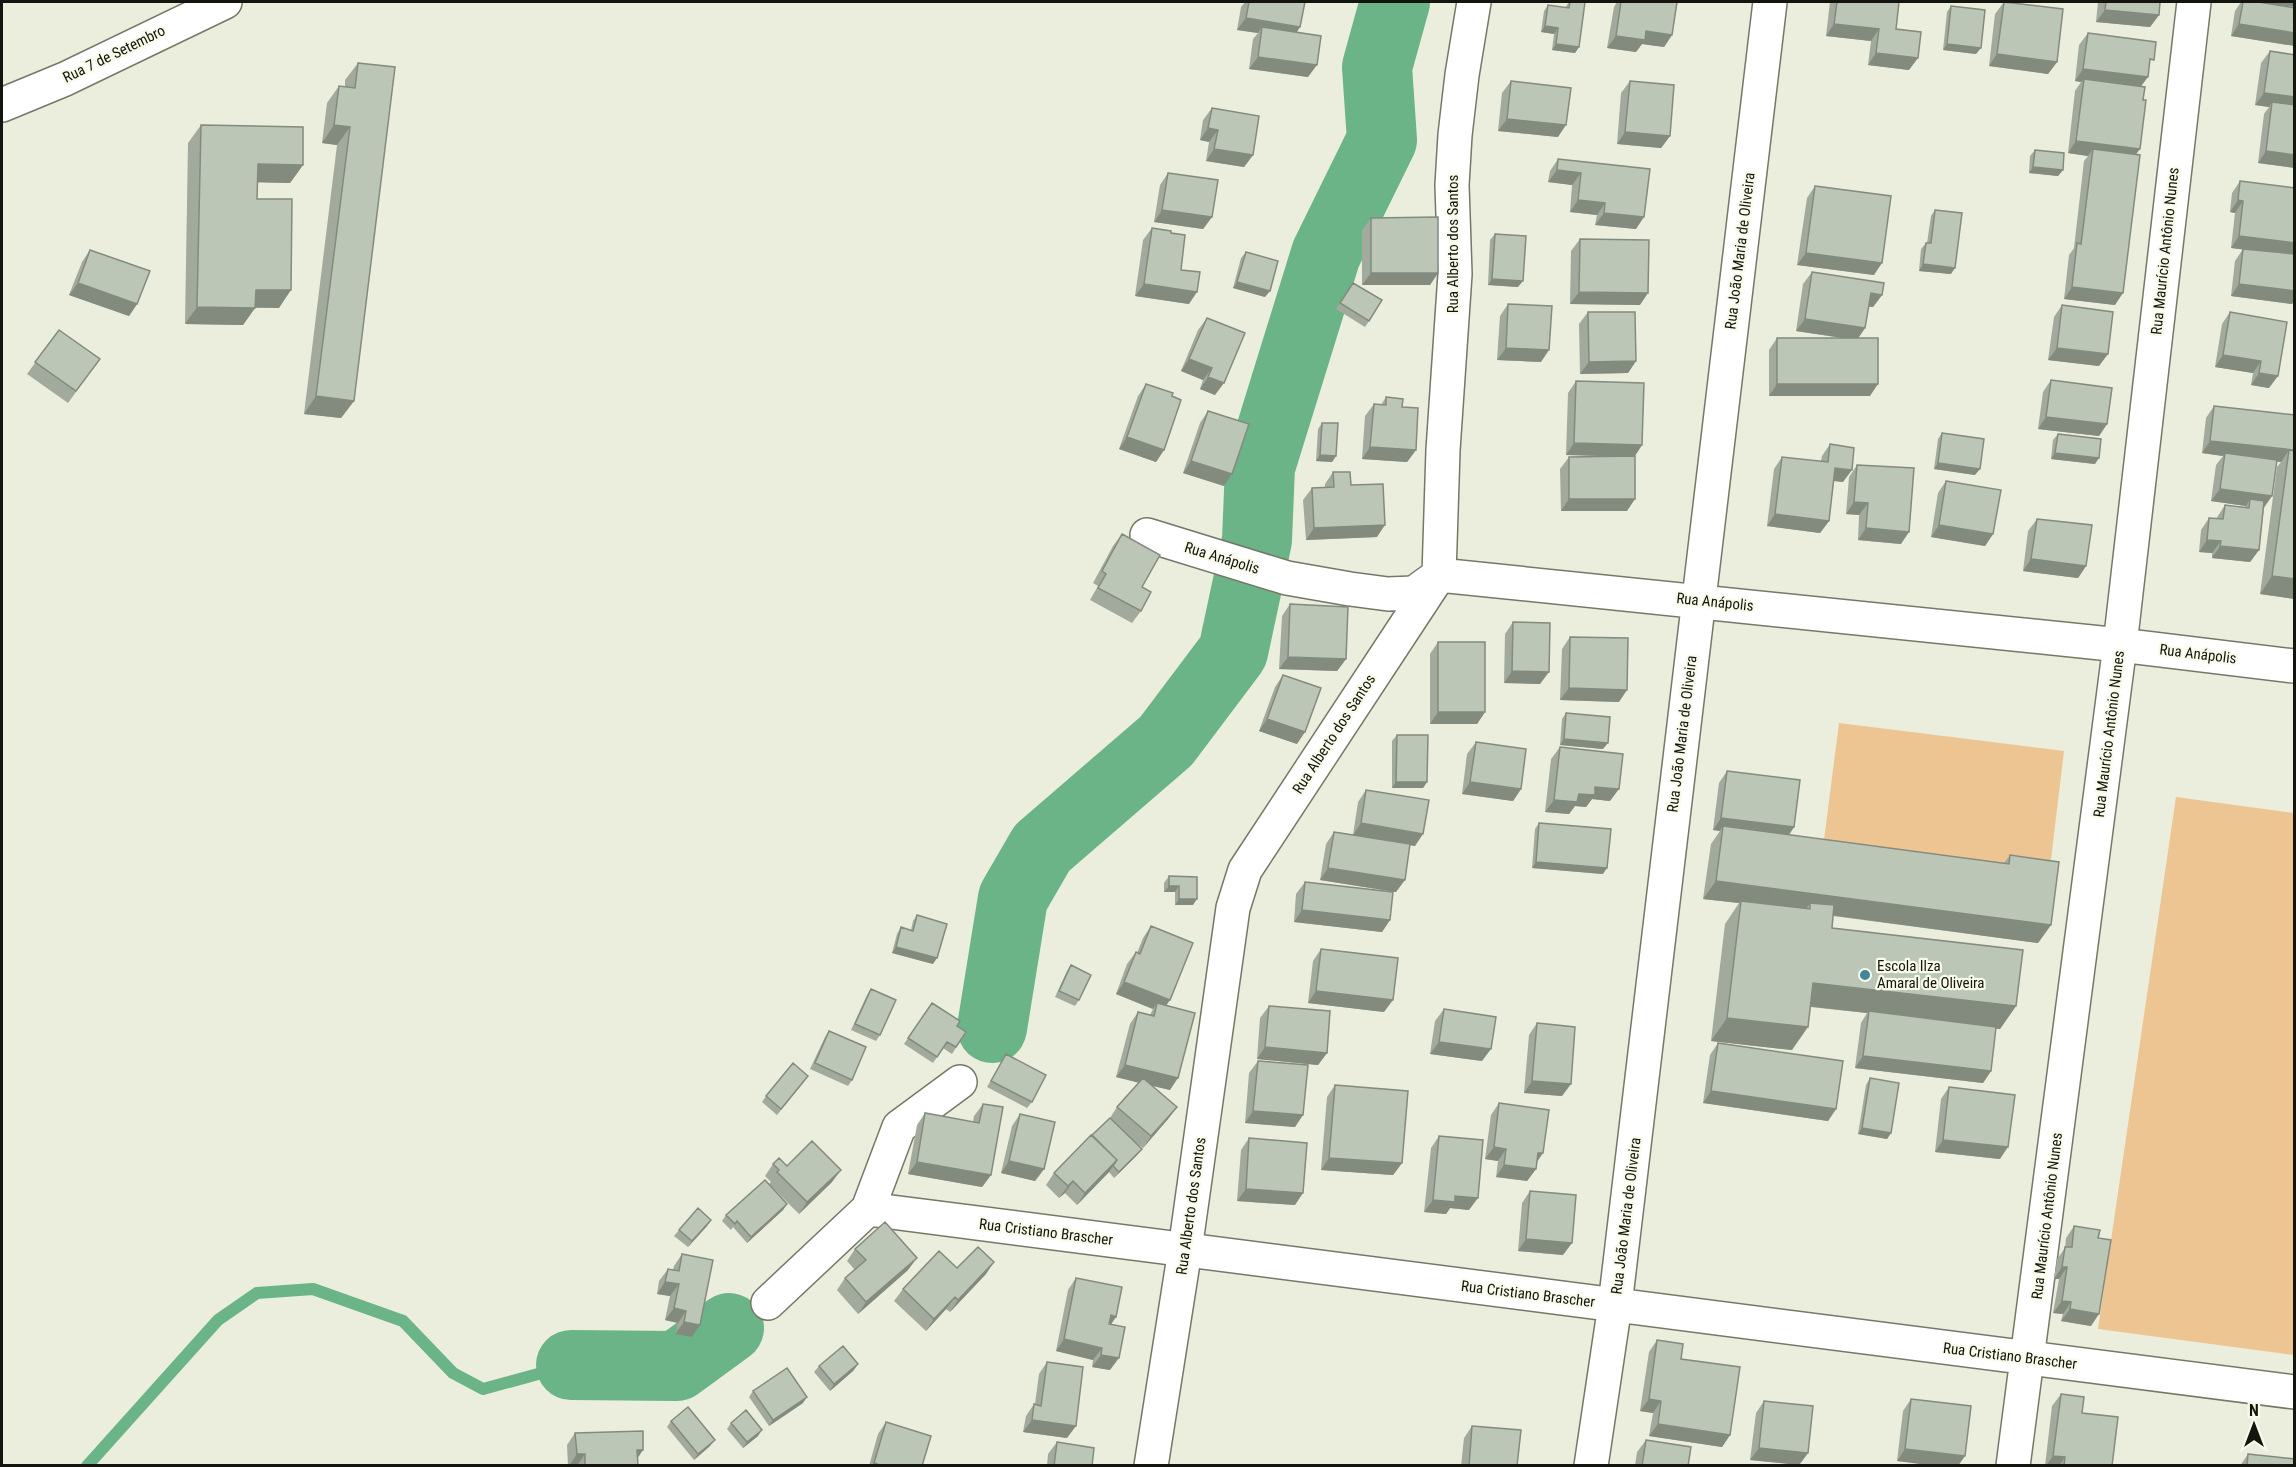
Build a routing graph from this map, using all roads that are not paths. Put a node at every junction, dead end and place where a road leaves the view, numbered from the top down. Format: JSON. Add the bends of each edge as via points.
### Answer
{"nodes":[{"id":1,"x":225,"y":2,"type":"edge"},
{"id":2,"x":1474,"y":2,"type":"edge"},
{"id":3,"x":1770,"y":2,"type":"edge"},
{"id":4,"x":2194,"y":2,"type":"edge"},
{"id":5,"x":2,"y":105,"type":"edge"},
{"id":6,"x":1147,"y":535,"type":"dead end"},
{"id":7,"x":1439,"y":575,"type":"junction"},
{"id":8,"x":1698,"y":600,"type":"junction"},
{"id":9,"x":2121,"y":645,"type":"junction"},
{"id":10,"x":2295,"y":666,"type":"edge"},
{"id":11,"x":960,"y":1082,"type":"dead end"},
{"id":12,"x":868,"y":1209,"type":"junction"},
{"id":13,"x":1185,"y":1250,"type":"junction"},
{"id":14,"x":768,"y":1303,"type":"dead end"},
{"id":15,"x":1616,"y":1305,"type":"junction"},
{"id":16,"x":2029,"y":1358,"type":"junction"},
{"id":17,"x":2295,"y":1392,"type":"edge"},
{"id":18,"x":1151,"y":1466,"type":"edge"},
{"id":19,"x":1591,"y":1466,"type":"edge"},
{"id":20,"x":2013,"y":1466,"type":"edge"}],
"edges":[{"from":1,"to":5,"type":"street","name":"Rua 7 de Setembro"},
{"from":2,"to":7,"type":"street","name":"Rua Alberto dos Santos","via":[[1455,135],[1455,274]]},
{"from":3,"to":8,"type":"street","name":"Rua João Maria de Oliveira"},
{"from":4,"to":9,"type":"street","name":"Rua Maurício Antônio Nunes"},
{"from":6,"to":7,"type":"street","name":"Rua Anápolis","via":[[1287,578],[1388,594],[1414,593]]},
{"from":7,"to":8,"type":"street","name":"Rua Anápolis"},
{"from":7,"to":13,"type":"street","name":"Rua Alberto dos Santos","via":[[1245,870],[1233,908]]},
{"from":8,"to":9,"type":"street","name":"Rua Anápolis"},
{"from":8,"to":15,"type":"street","name":"Rua João Maria de Oliveira"},
{"from":9,"to":10,"type":"street","name":"Rua Anápolis"},
{"from":9,"to":16,"type":"street","name":"Rua Maurício Antônio Nunes"},
{"from":11,"to":12,"type":"street","via":[[899,1127]]},
{"from":12,"to":13,"type":"street","name":"Rua Cristiano Brascher"},
{"from":12,"to":14,"type":"street"},
{"from":13,"to":15,"type":"street","name":"Rua Cristiano Brascher"},
{"from":13,"to":18,"type":"street","name":"Rua Alberto dos Santos"},
{"from":15,"to":16,"type":"street","name":"Rua Cristiano Brascher"},
{"from":15,"to":19,"type":"street","name":"Rua João Maria de Oliveira"},
{"from":16,"to":17,"type":"street","name":"Rua Cristiano Brascher"},
{"from":16,"to":20,"type":"street","name":"Rua Maurício Antônio Nunes"}]}
